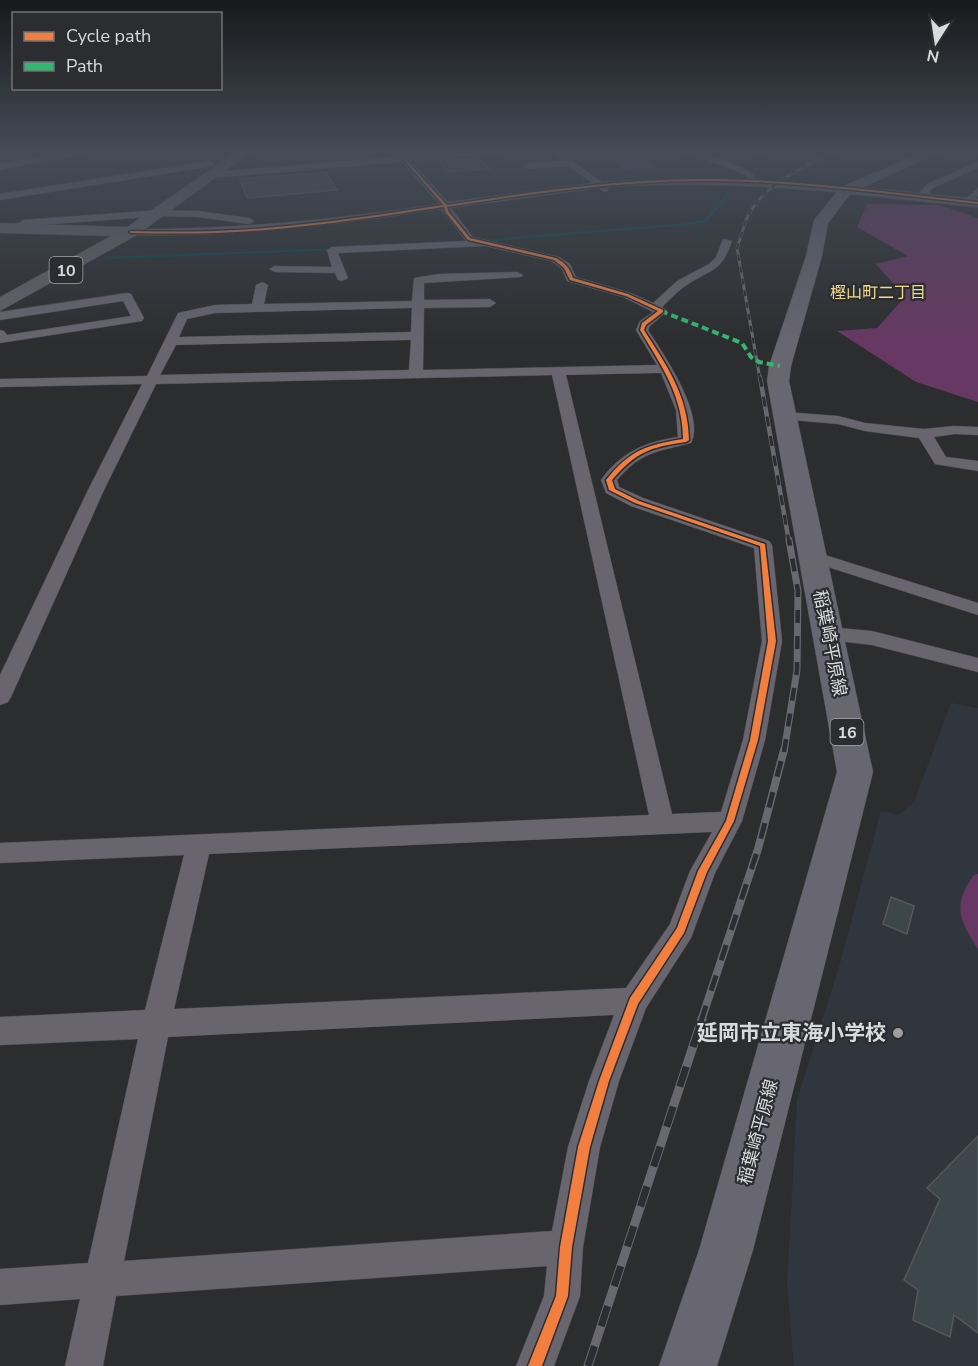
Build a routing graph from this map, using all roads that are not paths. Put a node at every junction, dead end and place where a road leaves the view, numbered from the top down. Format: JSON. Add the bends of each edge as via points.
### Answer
{"nodes":[{"id":1,"x":127,"y":216,"type":"edge"},
{"id":2,"x":137,"y":216,"type":"edge"},
{"id":3,"x":154,"y":216,"type":"edge"},
{"id":4,"x":212,"y":216,"type":"edge"},
{"id":5,"x":366,"y":216,"type":"edge"},
{"id":6,"x":450,"y":216,"type":"edge"},
{"id":7,"x":826,"y":216,"type":"edge"},
{"id":8,"x":291,"y":226,"type":"junction"},
{"id":9,"x":0,"y":228,"type":"edge"},
{"id":10,"x":18,"y":228,"type":"junction"},
{"id":11,"x":123,"y":231,"type":"junction"},
{"id":12,"x":727,"y":241,"type":"dead end"},
{"id":13,"x":490,"y":244,"type":"junction"},
{"id":14,"x":275,"y":269,"type":"dead end"},
{"id":15,"x":517,"y":275,"type":"dead end"},
{"id":16,"x":262,"y":285,"type":"dead end"},
{"id":17,"x":344,"y":292,"type":"dead end"},
{"id":18,"x":0,"y":294,"type":"edge"},
{"id":19,"x":490,"y":303,"type":"dead end"},
{"id":20,"x":418,"y":304,"type":"junction"},
{"id":21,"x":0,"y":305,"type":"edge"},
{"id":22,"x":343,"y":305,"type":"junction"},
{"id":23,"x":257,"y":308,"type":"junction"},
{"id":24,"x":654,"y":308,"type":"junction"},
{"id":25,"x":0,"y":316,"type":"edge"},
{"id":26,"x":0,"y":334,"type":"edge"},
{"id":27,"x":418,"y":336,"type":"junction"},
{"id":28,"x":171,"y":341,"type":"junction"},
{"id":29,"x":665,"y":369,"type":"junction"},
{"id":30,"x":558,"y":370,"type":"junction"},
{"id":31,"x":416,"y":372,"type":"junction"},
{"id":32,"x":152,"y":379,"type":"junction"},
{"id":33,"x":0,"y":383,"type":"edge"},
{"id":34,"x":785,"y":416,"type":"junction"},
{"id":35,"x":978,"y":431,"type":"edge"},
{"id":36,"x":924,"y":434,"type":"junction"},
{"id":37,"x":978,"y":466,"type":"edge"},
{"id":38,"x":812,"y":556,"type":"junction"},
{"id":39,"x":978,"y":609,"type":"edge"},
{"id":40,"x":828,"y":634,"type":"junction"},
{"id":41,"x":978,"y":665,"type":"edge"},
{"id":42,"x":0,"y":697,"type":"edge"},
{"id":43,"x":730,"y":821,"type":"junction"},
{"id":44,"x":663,"y":825,"type":"junction"},
{"id":45,"x":199,"y":843,"type":"junction"},
{"id":46,"x":0,"y":854,"type":"edge"},
{"id":47,"x":634,"y":1002,"type":"junction"},
{"id":48,"x":156,"y":1023,"type":"junction"},
{"id":49,"x":0,"y":1031,"type":"edge"},
{"id":50,"x":566,"y":1247,"type":"junction"},
{"id":51,"x":104,"y":1280,"type":"junction"},
{"id":52,"x":0,"y":1287,"type":"edge"},
{"id":53,"x":84,"y":1366,"type":"edge"},
{"id":54,"x":535,"y":1366,"type":"edge"},
{"id":55,"x":688,"y":1366,"type":"edge"}],
"edges":[{"from":1,"to":10,"type":"street","via":[[23,223]]},
{"from":2,"to":11,"type":"highway","number":"10"},
{"from":3,"to":11,"type":"highway","number":"10"},
{"from":4,"to":8,"type":"street"},
{"from":5,"to":8,"type":"street"},
{"from":6,"to":13,"type":"street","via":[[470,239]]},
{"from":7,"to":34,"type":"main road","name":"稲葉崎平原線","number":"16","via":[[820,223],[814,256],[780,366],[778,381]]},
{"from":8,"to":11,"type":"street","via":[[217,233]]},
{"from":9,"to":10,"type":"highway"},
{"from":10,"to":11,"type":"highway"},
{"from":11,"to":18,"type":"highway","number":"10"},
{"from":11,"to":21,"type":"highway","number":"10"},
{"from":12,"to":24,"type":"street","via":[[721,258],[713,266],[681,283]]},
{"from":13,"to":14,"type":"street","via":[[332,250],[340,274]]},
{"from":13,"to":24,"type":"street","via":[[555,260],[570,272],[571,279],[627,295]]},
{"from":15,"to":20,"type":"street","via":[[418,280]]},
{"from":16,"to":23,"type":"street"},
{"from":17,"to":22,"type":"street"},
{"from":19,"to":20,"type":"street"},
{"from":20,"to":22,"type":"street"},
{"from":20,"to":27,"type":"street"},
{"from":22,"to":23,"type":"street"},
{"from":23,"to":28,"type":"street","via":[[182,315]]},
{"from":24,"to":29,"type":"street","via":[[661,311],[642,330]]},
{"from":25,"to":26,"type":"street","via":[[127,297],[138,318],[2,340]]},
{"from":27,"to":28,"type":"street"},
{"from":27,"to":31,"type":"street"},
{"from":28,"to":32,"type":"street"},
{"from":29,"to":30,"type":"street"},
{"from":29,"to":43,"type":"street","via":[[681,401],[687,422],[686,440],[649,446],[636,453],[609,480],[612,490],[763,545],[772,641],[754,740]]},
{"from":30,"to":31,"type":"street"},
{"from":30,"to":44,"type":"street"},
{"from":31,"to":32,"type":"street"},
{"from":32,"to":33,"type":"street"},
{"from":32,"to":42,"type":"street"},
{"from":34,"to":36,"type":"street"},
{"from":34,"to":38,"type":"main road","name":"稲葉崎平原線","number":"16"},
{"from":35,"to":36,"type":"street"},
{"from":36,"to":37,"type":"street","via":[[941,461]]},
{"from":38,"to":39,"type":"street"},
{"from":38,"to":40,"type":"main road","name":"稲葉崎平原線","number":"16"},
{"from":40,"to":41,"type":"street","via":[[872,638]]},
{"from":40,"to":55,"type":"main road","name":"稲葉崎平原線","number":"16","via":[[855,772],[726,1250]]},
{"from":43,"to":44,"type":"street"},
{"from":43,"to":47,"type":"street","via":[[703,871],[681,930]]},
{"from":44,"to":45,"type":"street"},
{"from":45,"to":46,"type":"street"},
{"from":45,"to":48,"type":"street"},
{"from":47,"to":48,"type":"street"},
{"from":47,"to":50,"type":"street","via":[[584,1147]]},
{"from":48,"to":49,"type":"street"},
{"from":48,"to":51,"type":"street"},
{"from":50,"to":51,"type":"street"},
{"from":50,"to":54,"type":"street","via":[[562,1296]]},
{"from":51,"to":52,"type":"street"},
{"from":51,"to":53,"type":"street"}]}
